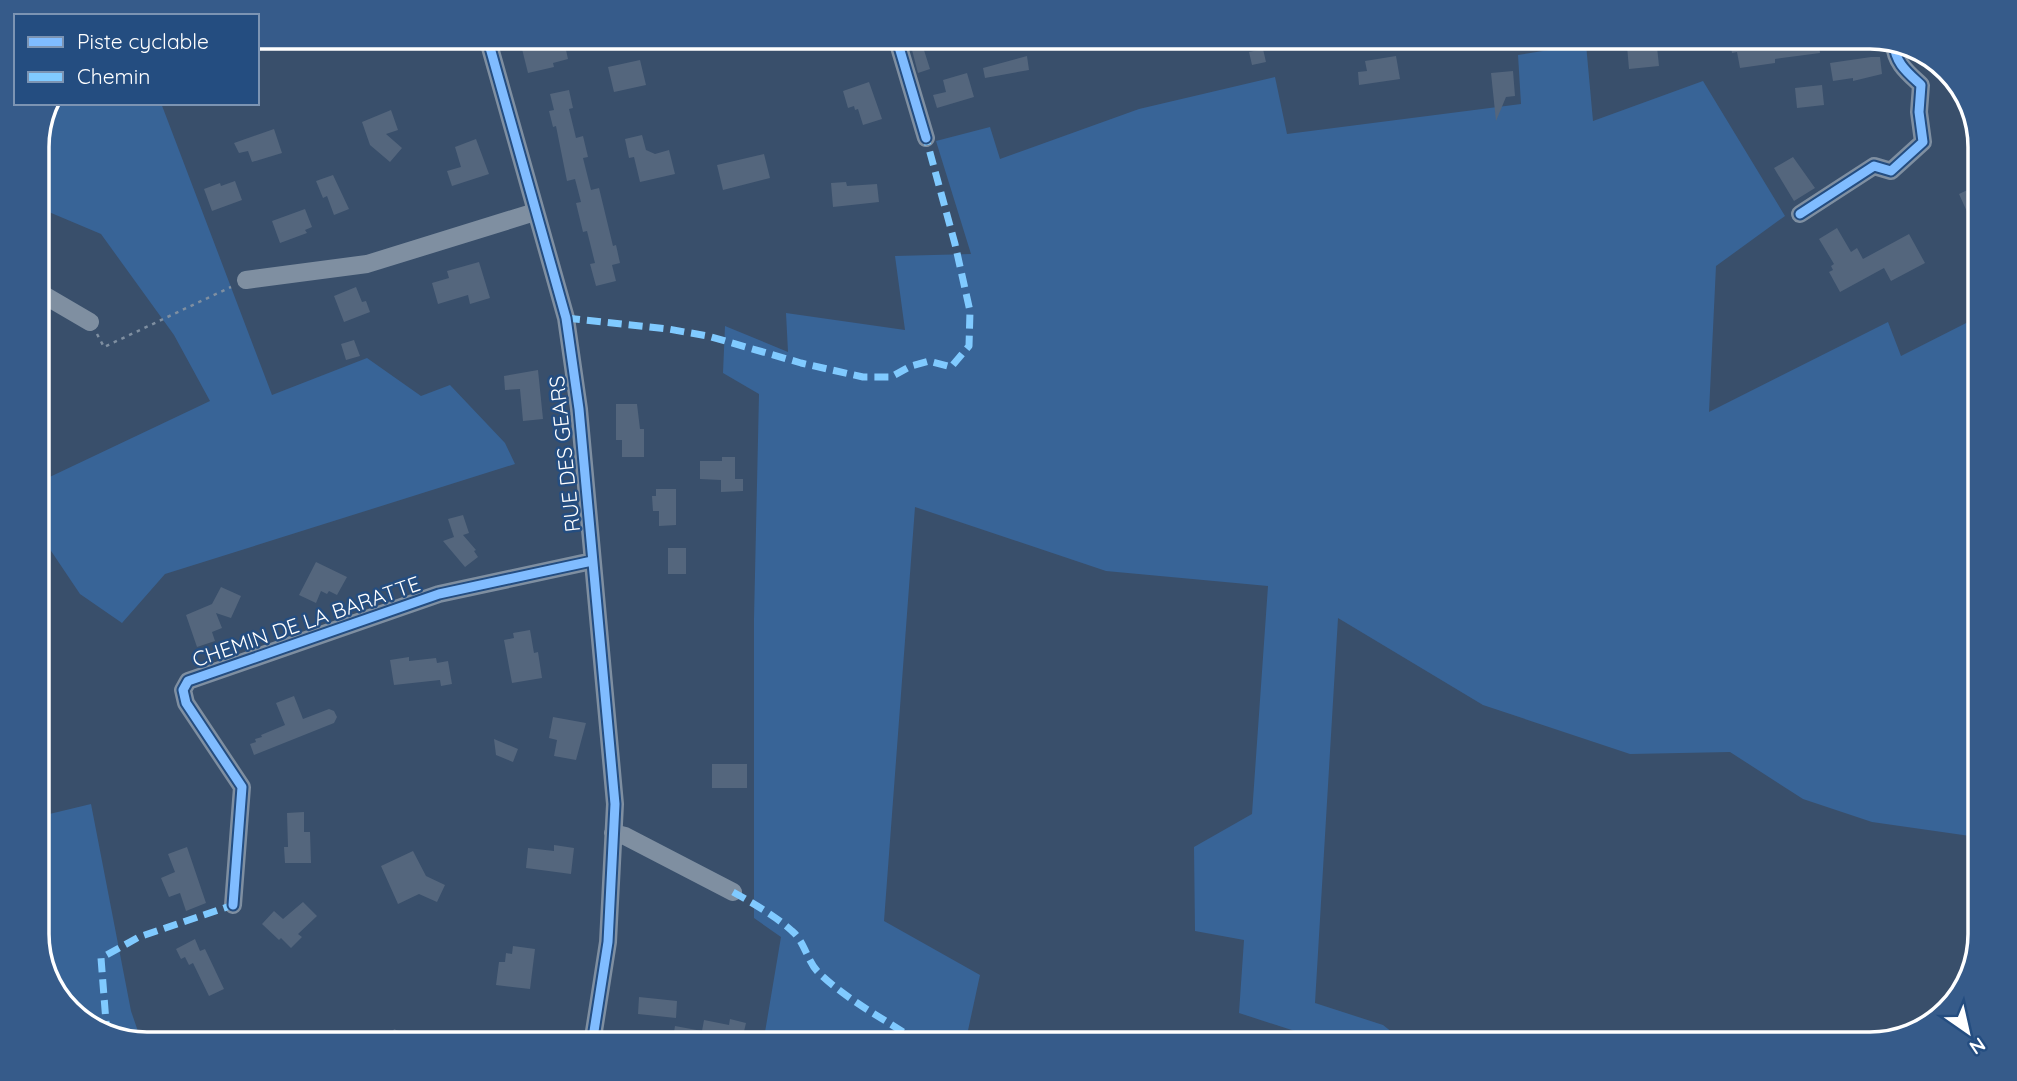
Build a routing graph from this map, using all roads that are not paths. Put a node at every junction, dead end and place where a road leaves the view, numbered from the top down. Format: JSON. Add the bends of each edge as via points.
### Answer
{"nodes":[{"id":1,"x":490,"y":49,"type":"edge"},
{"id":2,"x":900,"y":49,"type":"edge"},
{"id":3,"x":1895,"y":52,"type":"edge"},
{"id":4,"x":926,"y":138,"type":"dead end"},
{"id":5,"x":536,"y":212,"type":"junction"},
{"id":6,"x":1800,"y":214,"type":"dead end"},
{"id":7,"x":246,"y":280,"type":"road end"},
{"id":8,"x":49,"y":297,"type":"edge"},
{"id":9,"x":90,"y":321,"type":"road end"},
{"id":10,"x":592,"y":561,"type":"junction"},
{"id":11,"x":613,"y":833,"type":"junction"},
{"id":12,"x":733,"y":892,"type":"dead end"},
{"id":13,"x":233,"y":905,"type":"dead end"},
{"id":14,"x":594,"y":1032,"type":"edge"}],
"edges":[{"from":1,"to":5,"type":"street","name":"RUE DES GEARS"},
{"from":2,"to":4,"type":"street"},
{"from":3,"to":6,"type":"street","via":[[1901,67],[1921,85],[1923,142],[1891,171],[1874,166]]},
{"from":5,"to":7,"type":"street","via":[[367,264]]},
{"from":5,"to":10,"type":"street","name":"RUE DES GEARS","via":[[566,318]]},
{"from":8,"to":9,"type":"street"},
{"from":10,"to":11,"type":"street","name":"RUE DES GEARS","via":[[615,804]]},
{"from":10,"to":13,"type":"street","name":"CHEMIN DE LA BARATTE","via":[[439,594],[188,681],[183,690],[186,703],[242,787]]},
{"from":11,"to":12,"type":"street"},
{"from":11,"to":14,"type":"street","name":"RUE DES GEARS","via":[[608,942]]}]}
